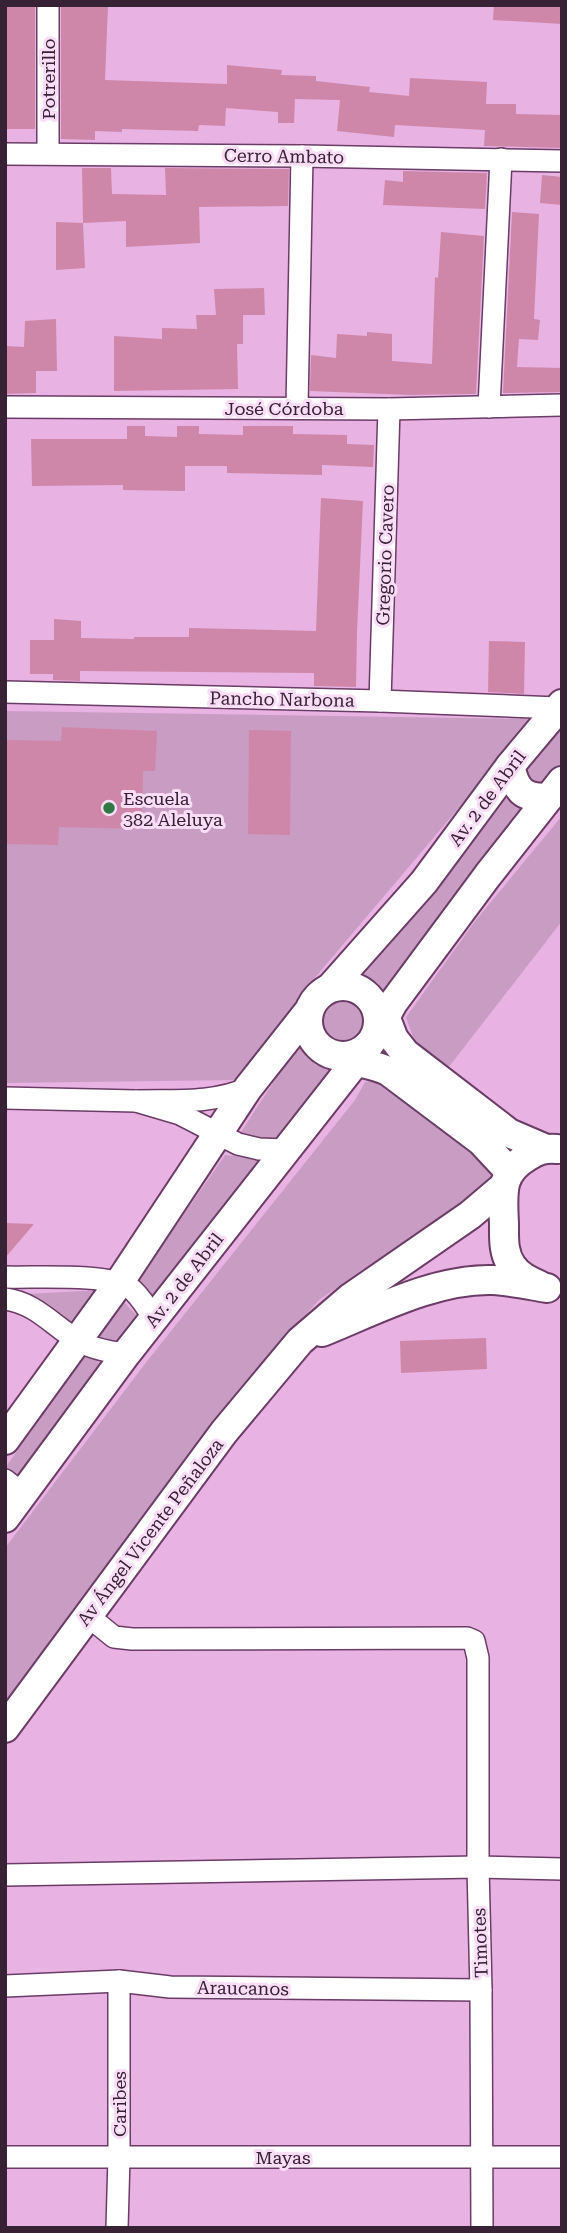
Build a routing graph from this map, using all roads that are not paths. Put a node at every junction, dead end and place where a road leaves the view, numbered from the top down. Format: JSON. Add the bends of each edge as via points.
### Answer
{"nodes":[{"id":1,"x":48,"y":5,"type":"edge"},
{"id":2,"x":48,"y":153,"type":"junction"},
{"id":3,"x":5,"y":154,"type":"edge"},
{"id":4,"x":302,"y":156,"type":"junction"},
{"id":5,"x":502,"y":159,"type":"junction"},
{"id":6,"x":562,"y":161,"type":"edge"},
{"id":7,"x":562,"y":405,"type":"edge"},
{"id":8,"x":5,"y":407,"type":"edge"},
{"id":9,"x":296,"y":407,"type":"junction"},
{"id":10,"x":489,"y":407,"type":"junction"},
{"id":11,"x":389,"y":409,"type":"junction"},
{"id":12,"x":5,"y":692,"type":"edge"},
{"id":13,"x":380,"y":701,"type":"junction"},
{"id":14,"x":560,"y":706,"type":"edge"},
{"id":15,"x":510,"y":766,"type":"junction"},
{"id":16,"x":555,"y":789,"type":"edge"},
{"id":17,"x":330,"y":988,"type":"junction"},
{"id":18,"x":308,"y":1012,"type":"junction"},
{"id":19,"x":366,"y":1036,"type":"junction"},
{"id":20,"x":248,"y":1088,"type":"junction"},
{"id":21,"x":5,"y":1098,"type":"edge"},
{"id":22,"x":136,"y":1101,"type":"junction"},
{"id":23,"x":219,"y":1134,"type":"junction"},
{"id":24,"x":553,"y":1149,"type":"edge"},
{"id":25,"x":285,"y":1150,"type":"junction"},
{"id":26,"x":506,"y":1179,"type":"junction"},
{"id":27,"x":5,"y":1277,"type":"edge"},
{"id":28,"x":119,"y":1283,"type":"junction"},
{"id":29,"x":554,"y":1287,"type":"edge"},
{"id":30,"x":5,"y":1299,"type":"edge"},
{"id":31,"x":154,"y":1318,"type":"junction"},
{"id":32,"x":300,"y":1340,"type":"junction"},
{"id":33,"x":78,"y":1341,"type":"junction"},
{"id":34,"x":126,"y":1354,"type":"junction"},
{"id":35,"x":5,"y":1440,"type":"edge"},
{"id":36,"x":14,"y":1487,"type":"edge"},
{"id":37,"x":5,"y":1518,"type":"edge"},
{"id":38,"x":88,"y":1616,"type":"junction"},
{"id":39,"x":5,"y":1728,"type":"edge"},
{"id":40,"x":478,"y":1867,"type":"junction"},
{"id":41,"x":562,"y":1869,"type":"edge"},
{"id":42,"x":5,"y":1875,"type":"edge"},
{"id":43,"x":119,"y":1981,"type":"junction"},
{"id":44,"x":5,"y":1986,"type":"edge"},
{"id":45,"x":481,"y":1990,"type":"junction"},
{"id":46,"x":5,"y":2157,"type":"edge"},
{"id":47,"x":119,"y":2157,"type":"junction"},
{"id":48,"x":483,"y":2157,"type":"junction"},
{"id":49,"x":562,"y":2157,"type":"edge"},
{"id":50,"x":117,"y":2228,"type":"edge"},
{"id":51,"x":482,"y":2228,"type":"edge"}],
"edges":[{"from":1,"to":2,"type":"street","name":"Potrerillo"},
{"from":2,"to":3,"type":"street","name":"Cerro Ambato"},
{"from":2,"to":4,"type":"street","name":"Cerro Ambato"},
{"from":4,"to":5,"type":"street","name":"Cerro Ambato"},
{"from":4,"to":9,"type":"street"},
{"from":5,"to":6,"type":"street","name":"Cerro Ambato"},
{"from":5,"to":10,"type":"street"},
{"from":7,"to":10,"type":"street","name":"José Córdoba"},
{"from":8,"to":9,"type":"street","name":"José Córdoba"},
{"from":9,"to":11,"type":"street","name":"José Córdoba"},
{"from":10,"to":11,"type":"street","name":"José Córdoba"},
{"from":11,"to":13,"type":"street","name":"Gregorio Cavero"},
{"from":12,"to":13,"type":"street","name":"Pancho Narbona"},
{"from":13,"to":14,"type":"street","name":"Pancho Narbona"},
{"from":14,"to":15,"type":"main road","name":"Av. 2 de Abril"},
{"from":15,"to":16,"type":"main road","via":[[521,793],[534,798]]},
{"from":15,"to":17,"type":"main road","name":"Av. 2 de Abril","via":[[424,882]]},
{"from":16,"to":19,"type":"main road","name":"Av. 2 de Abril"},
{"from":17,"to":18,"type":"main road","via":[[316,997]]},
{"from":17,"to":19,"type":"main road","via":[[342,985],[365,993]]},
{"from":18,"to":19,"type":"main road","via":[[313,1041],[320,1048]]},
{"from":18,"to":20,"type":"main road"},
{"from":19,"to":24,"type":"main road","via":[[394,1039],[405,1053],[509,1133]]},
{"from":19,"to":25,"type":"main road","name":"Av. 2 de Abril"},
{"from":19,"to":26,"type":"main road","via":[[374,1065],[481,1141]]},
{"from":20,"to":22,"type":"street","via":[[212,1100]]},
{"from":20,"to":23,"type":"main road"},
{"from":21,"to":22,"type":"street"},
{"from":22,"to":23,"type":"street","via":[[180,1114]]},
{"from":23,"to":25,"type":"street","via":[[238,1144]]},
{"from":23,"to":28,"type":"main road"},
{"from":24,"to":26,"type":"main road","name":"Av Ángel Vicente Peñaloza","via":[[524,1158]]},
{"from":25,"to":31,"type":"main road","name":"Av. 2 de Abril"},
{"from":26,"to":29,"type":"main road","via":[[505,1252],[520,1275]]},
{"from":26,"to":32,"type":"main road","name":"Av Ángel Vicente Peñaloza","via":[[470,1215],[350,1298]]},
{"from":27,"to":28,"type":"street"},
{"from":28,"to":31,"type":"street","via":[[131,1289]]},
{"from":28,"to":33,"type":"main road"},
{"from":29,"to":32,"type":"main road","via":[[492,1280],[458,1283],[427,1290]]},
{"from":30,"to":33,"type":"street","via":[[28,1304]]},
{"from":31,"to":34,"type":"main road","name":"Av. 2 de Abril"},
{"from":32,"to":38,"type":"main road","name":"Av Ángel Vicente Peñaloza","via":[[224,1432]]},
{"from":33,"to":34,"type":"street"},
{"from":33,"to":35,"type":"main road"},
{"from":34,"to":36,"type":"main road","name":"Av. 2 de Abril"},
{"from":36,"to":37,"type":"main road","name":"Av. 2 de Abril"},
{"from":38,"to":39,"type":"main road","name":"Av Ángel Vicente Peñaloza"},
{"from":38,"to":40,"type":"street","name":"Timotes","via":[[114,1637],[132,1639],[474,1641],[478,1658]]},
{"from":40,"to":41,"type":"street"},
{"from":40,"to":42,"type":"street"},
{"from":40,"to":45,"type":"street","name":"Timotes"},
{"from":43,"to":44,"type":"street","name":"Araucanos"},
{"from":43,"to":45,"type":"street","name":"Araucanos","via":[[170,1987]]},
{"from":43,"to":47,"type":"street","name":"Caribes"},
{"from":45,"to":48,"type":"street","name":"Timotes"},
{"from":46,"to":47,"type":"street","name":"Mayas"},
{"from":47,"to":48,"type":"street","name":"Mayas"},
{"from":47,"to":50,"type":"street","name":"Caribes"},
{"from":48,"to":49,"type":"street","name":"Mayas"},
{"from":48,"to":51,"type":"street","name":"Timotes"}]}
